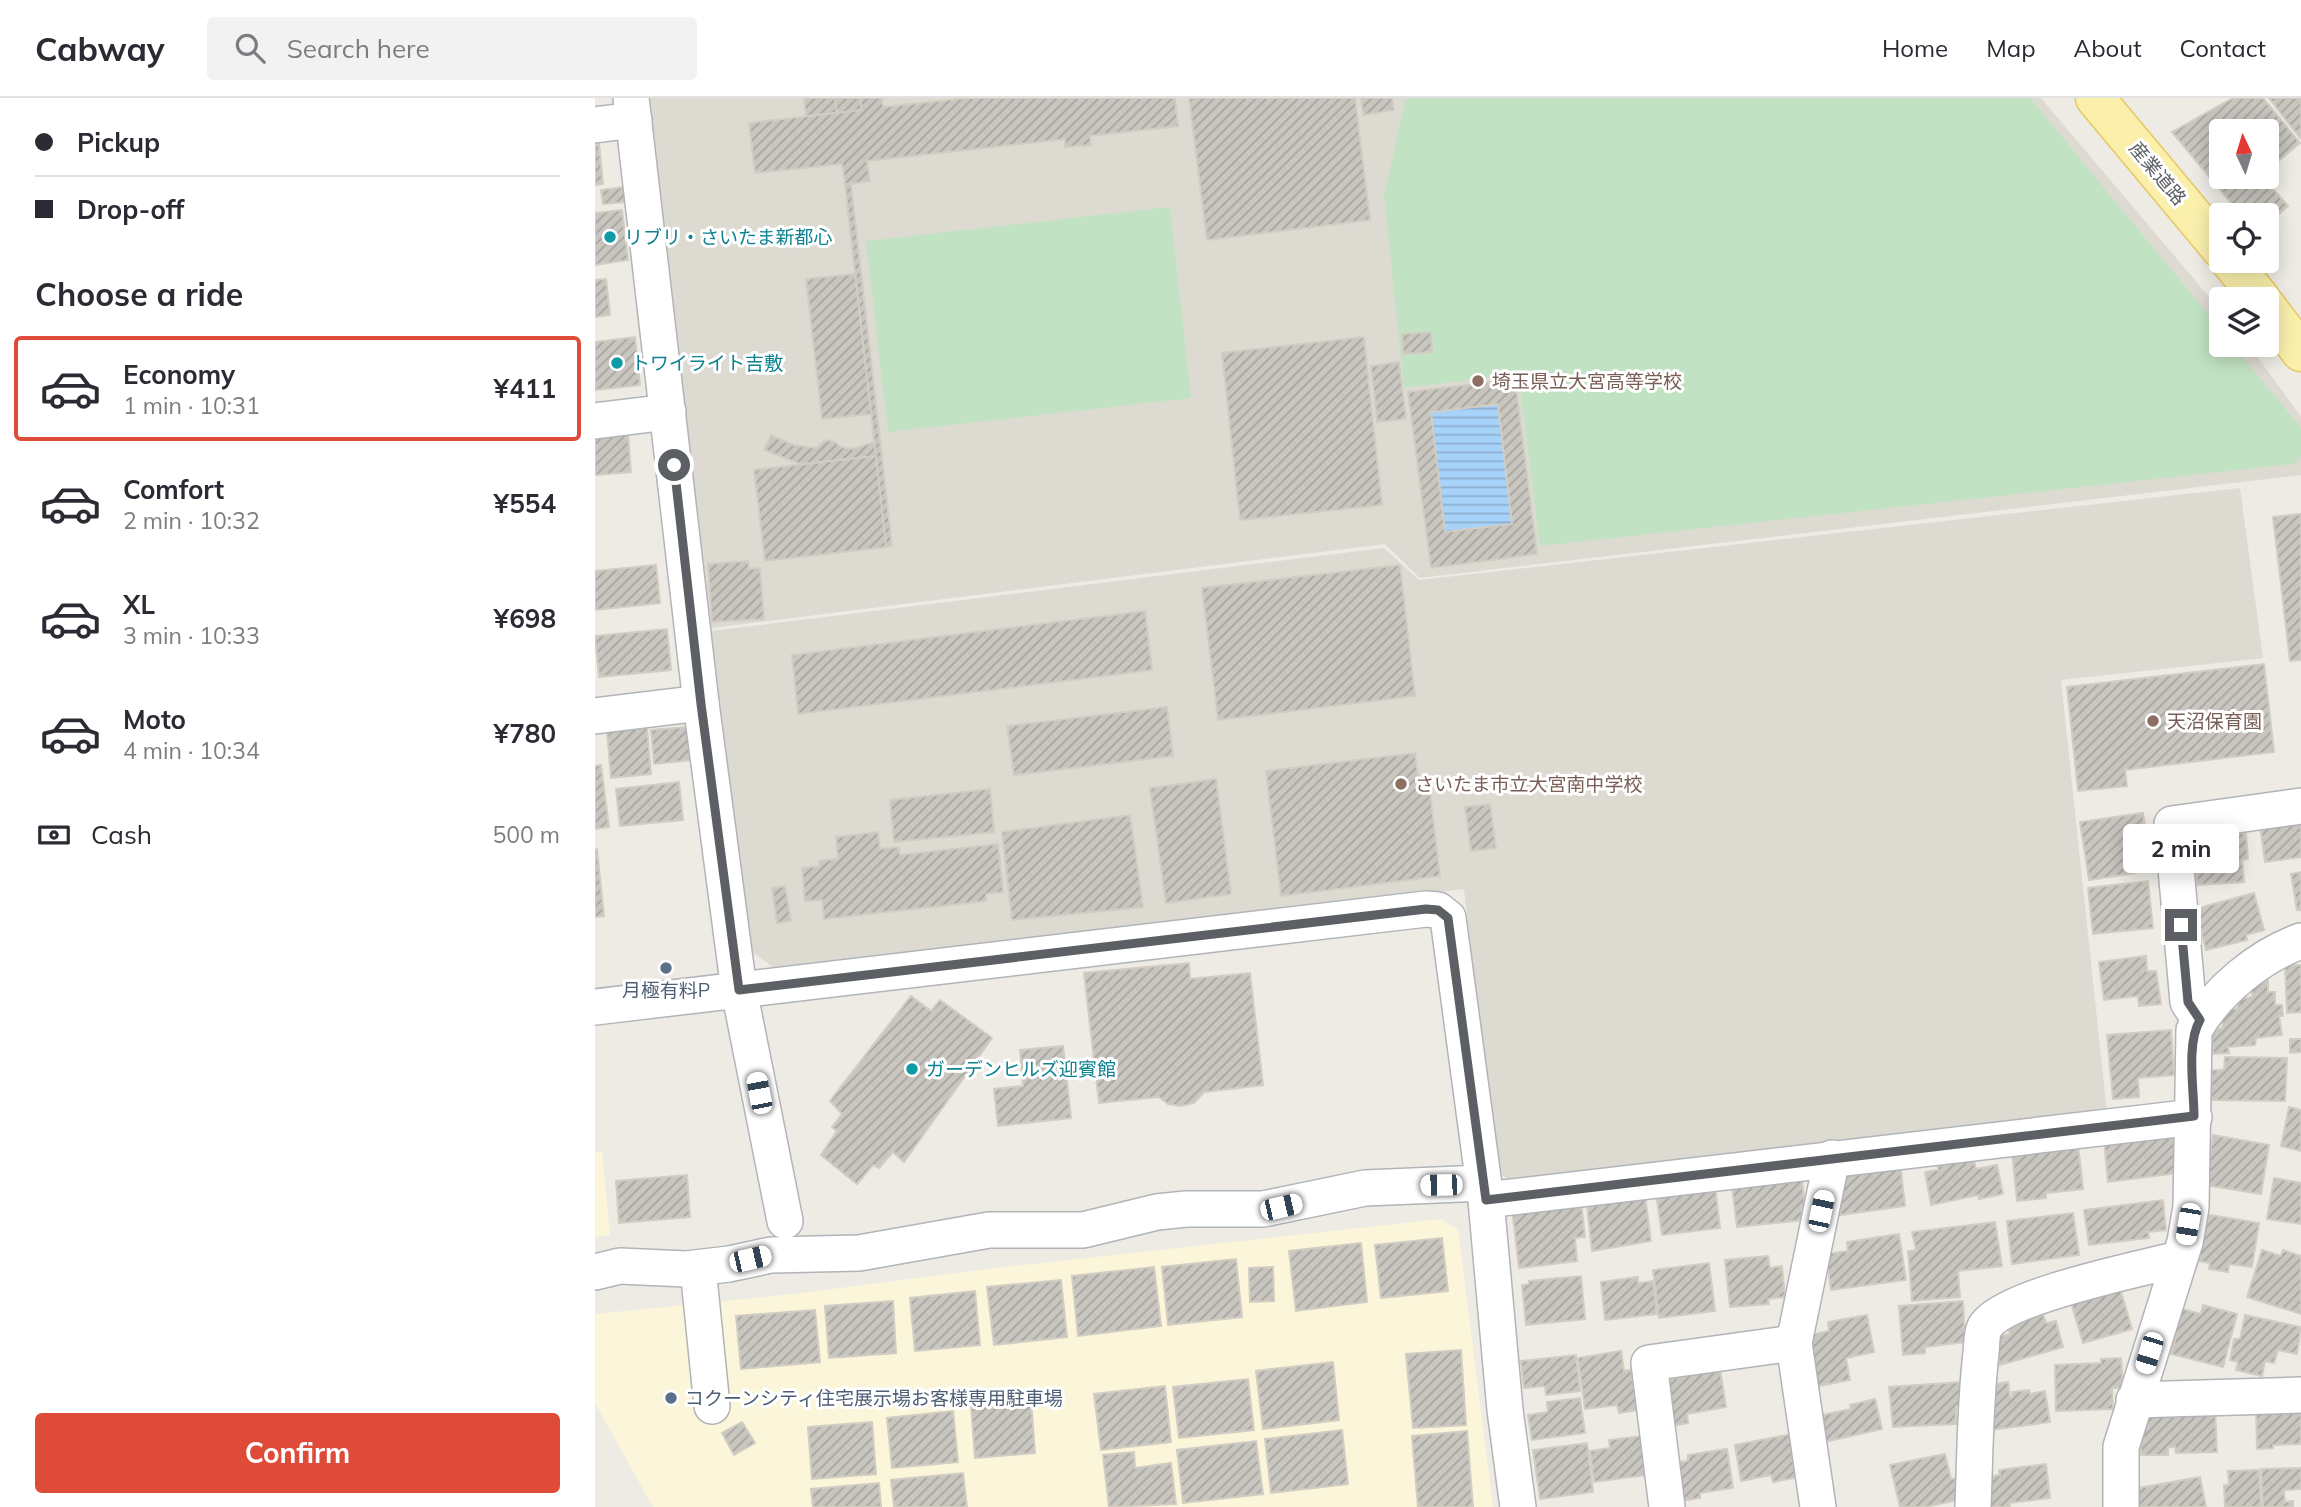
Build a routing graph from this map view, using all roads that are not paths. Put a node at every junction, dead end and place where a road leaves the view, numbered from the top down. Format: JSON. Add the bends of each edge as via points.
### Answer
{"nodes":[{"id":1,"x":2095,"y":98,"type":"edge"},
{"id":2,"x":633,"y":109,"type":"edge"},
{"id":3,"x":595,"y":125,"type":"edge"},
{"id":4,"x":2209,"y":235,"type":"edge"},
{"id":5,"x":2240,"y":273,"type":"edge"},
{"id":6,"x":2251,"y":287,"type":"edge"},
{"id":7,"x":2279,"y":323,"type":"edge"},
{"id":8,"x":2301,"y":352,"type":"edge"},
{"id":9,"x":668,"y":412,"type":"junction"},
{"id":10,"x":595,"y":421,"type":"edge"},
{"id":11,"x":701,"y":704,"type":"junction"},
{"id":12,"x":595,"y":716,"type":"edge"},
{"id":13,"x":2301,"y":806,"type":"edge"},
{"id":14,"x":2301,"y":941,"type":"edge"},
{"id":15,"x":739,"y":990,"type":"junction"},
{"id":16,"x":595,"y":1007,"type":"edge"},
{"id":17,"x":2200,"y":1020,"type":"junction"},
{"id":18,"x":2194,"y":1116,"type":"junction"},
{"id":19,"x":1832,"y":1158,"type":"junction"},
{"id":20,"x":1485,"y":1191,"type":"junction"},
{"id":21,"x":785,"y":1221,"type":"dead end"},
{"id":22,"x":2179,"y":1259,"type":"junction"},
{"id":23,"x":698,"y":1268,"type":"junction"},
{"id":24,"x":655,"y":1269,"type":"junction"},
{"id":25,"x":595,"y":1272,"type":"edge"},
{"id":26,"x":595,"y":1294,"type":"edge"},
{"id":27,"x":1794,"y":1343,"type":"junction"},
{"id":28,"x":2301,"y":1395,"type":"edge"},
{"id":29,"x":2134,"y":1400,"type":"junction"},
{"id":30,"x":712,"y":1406,"type":"dead end"},
{"id":31,"x":1518,"y":1507,"type":"edge"},
{"id":32,"x":1667,"y":1507,"type":"edge"},
{"id":33,"x":1818,"y":1507,"type":"edge"},
{"id":34,"x":1973,"y":1507,"type":"edge"},
{"id":35,"x":2121,"y":1507,"type":"edge"}],
"edges":[{"from":1,"to":4,"type":"main road","name":"産業道路"},
{"from":2,"to":3,"type":"street"},
{"from":2,"to":9,"type":"street"},
{"from":5,"to":6,"type":"main road"},
{"from":7,"to":8,"type":"main road"},
{"from":9,"to":10,"type":"street"},
{"from":9,"to":11,"type":"street"},
{"from":11,"to":12,"type":"street"},
{"from":11,"to":15,"type":"street"},
{"from":13,"to":17,"type":"street","via":[[2172,824],[2188,1002]]},
{"from":14,"to":17,"type":"street","via":[[2254,965]]},
{"from":15,"to":16,"type":"street"},
{"from":15,"to":20,"type":"street","via":[[1438,910],[1448,918]]},
{"from":15,"to":21,"type":"street"},
{"from":17,"to":18,"type":"street","via":[[2194,1030]]},
{"from":18,"to":19,"type":"street"},
{"from":18,"to":22,"type":"street","via":[[2191,1207]]},
{"from":19,"to":20,"type":"street"},
{"from":19,"to":27,"type":"street"},
{"from":20,"to":23,"type":"street","via":[[1365,1188],[1263,1209],[1157,1212],[1083,1230],[989,1230],[859,1254],[771,1255]]},
{"from":20,"to":31,"type":"street"},
{"from":22,"to":29,"type":"street"},
{"from":22,"to":34,"type":"street","via":[[2072,1287],[1995,1315],[1984,1329],[1978,1377]]},
{"from":23,"to":24,"type":"street"},
{"from":23,"to":30,"type":"street"},
{"from":24,"to":25,"type":"street","via":[[620,1266]]},
{"from":24,"to":26,"type":"street","via":[[638,1281]]},
{"from":27,"to":32,"type":"street","via":[[1649,1363]]},
{"from":27,"to":33,"type":"street"},
{"from":28,"to":29,"type":"street"},
{"from":29,"to":35,"type":"street","via":[[2121,1447]]}]}
